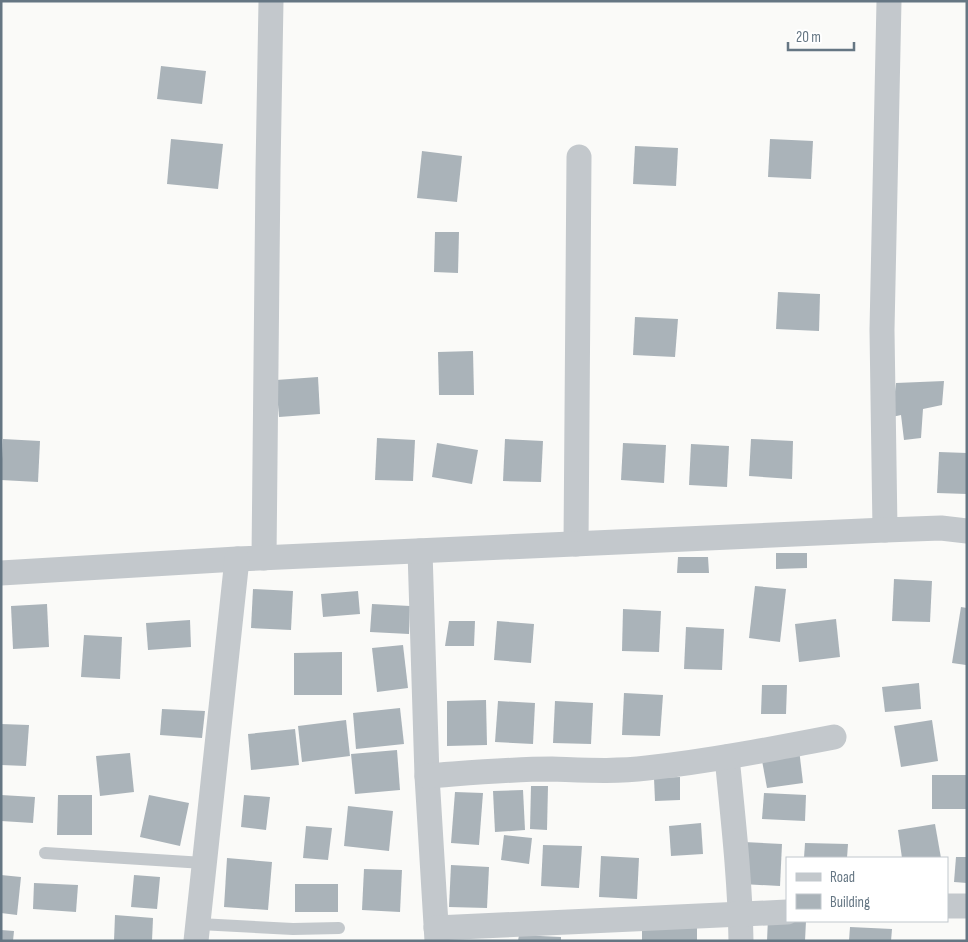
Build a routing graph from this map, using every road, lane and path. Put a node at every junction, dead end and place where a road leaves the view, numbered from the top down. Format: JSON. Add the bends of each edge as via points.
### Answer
{"nodes":[{"id":1,"x":271,"y":1,"type":"edge"},
{"id":2,"x":889,"y":1,"type":"edge"},
{"id":3,"x":579,"y":157,"type":"dead end"},
{"id":4,"x":885,"y":530,"type":"junction"},
{"id":5,"x":967,"y":531,"type":"edge"},
{"id":6,"x":576,"y":544,"type":"junction"},
{"id":7,"x":420,"y":551,"type":"junction"},
{"id":8,"x":264,"y":558,"type":"junction"},
{"id":9,"x":237,"y":559,"type":"junction"},
{"id":10,"x":1,"y":573,"type":"edge"},
{"id":11,"x":834,"y":737,"type":"dead end"},
{"id":12,"x":727,"y":757,"type":"junction"},
{"id":13,"x":427,"y":776,"type":"junction"},
{"id":14,"x":45,"y":853,"type":"dead end"},
{"id":15,"x":204,"y":863,"type":"junction"},
{"id":16,"x":948,"y":906,"type":"edge"},
{"id":17,"x":967,"y":906,"type":"edge"},
{"id":18,"x":786,"y":912,"type":"edge"},
{"id":19,"x":741,"y":914,"type":"junction"},
{"id":20,"x":339,"y":928,"type":"dead end"},
{"id":21,"x":198,"y":932,"type":"edge"},
{"id":22,"x":437,"y":934,"type":"edge"},
{"id":23,"x":741,"y":941,"type":"edge"}],
"edges":[{"from":1,"to":8,"type":"street"},
{"from":2,"to":4,"type":"street","via":[[882,330]]},
{"from":3,"to":6,"type":"street"},
{"from":4,"to":5,"type":"street","via":[[941,528]]},
{"from":4,"to":6,"type":"street"},
{"from":6,"to":7,"type":"street"},
{"from":7,"to":8,"type":"street"},
{"from":7,"to":13,"type":"street"},
{"from":8,"to":9,"type":"street"},
{"from":9,"to":10,"type":"street"},
{"from":9,"to":15,"type":"street"},
{"from":11,"to":12,"type":"street"},
{"from":12,"to":13,"type":"street","via":[[603,771],[505,770]]},
{"from":12,"to":19,"type":"street"},
{"from":13,"to":22,"type":"street"},
{"from":14,"to":15,"type":"lane"},
{"from":15,"to":21,"type":"street"},
{"from":16,"to":17,"type":"street"},
{"from":18,"to":19,"type":"street"},
{"from":19,"to":22,"type":"street"},
{"from":19,"to":23,"type":"street"},
{"from":20,"to":21,"type":"lane"}]}
